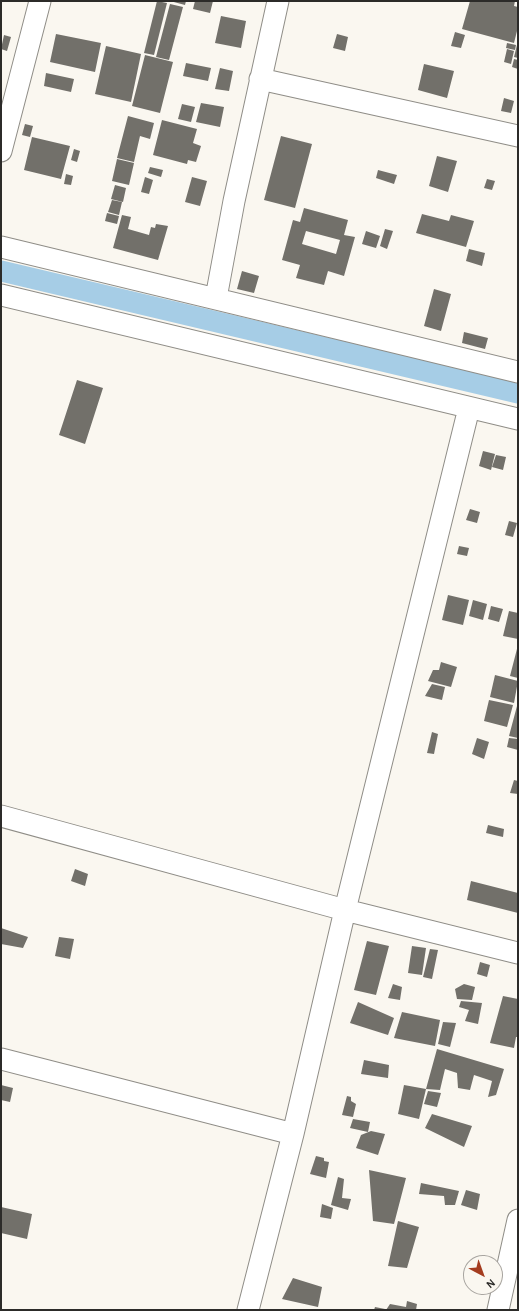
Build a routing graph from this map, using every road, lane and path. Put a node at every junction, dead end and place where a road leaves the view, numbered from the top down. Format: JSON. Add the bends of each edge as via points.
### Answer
{"nodes":[{"id":1,"x":40,"y":1,"type":"edge"},
{"id":2,"x":278,"y":1,"type":"edge"},
{"id":3,"x":260,"y":79,"type":"junction"},
{"id":4,"x":518,"y":136,"type":"edge"},
{"id":5,"x":1,"y":150,"type":"edge"},
{"id":6,"x":1,"y":247,"type":"edge"},
{"id":7,"x":1,"y":295,"type":"edge"},
{"id":8,"x":216,"y":298,"type":"junction"},
{"id":9,"x":518,"y":372,"type":"edge"},
{"id":10,"x":469,"y":408,"type":"junction"},
{"id":11,"x":518,"y":419,"type":"edge"},
{"id":12,"x":1,"y":816,"type":"edge"},
{"id":13,"x":345,"y":910,"type":"junction"},
{"id":14,"x":518,"y":953,"type":"edge"},
{"id":15,"x":1,"y":1060,"type":"edge"},
{"id":16,"x":293,"y":1134,"type":"junction"},
{"id":17,"x":518,"y":1220,"type":"edge"},
{"id":18,"x":248,"y":1310,"type":"edge"},
{"id":19,"x":498,"y":1310,"type":"edge"}],
"edges":[{"from":1,"to":5,"type":"street"},
{"from":2,"to":3,"type":"street"},
{"from":3,"to":4,"type":"street"},
{"from":3,"to":8,"type":"street"},
{"from":6,"to":8,"type":"street"},
{"from":7,"to":10,"type":"street"},
{"from":8,"to":9,"type":"street"},
{"from":10,"to":11,"type":"street"},
{"from":10,"to":13,"type":"street"},
{"from":12,"to":13,"type":"street"},
{"from":13,"to":14,"type":"street"},
{"from":13,"to":16,"type":"street"},
{"from":15,"to":16,"type":"street"},
{"from":16,"to":18,"type":"street"},
{"from":17,"to":19,"type":"street"}]}
